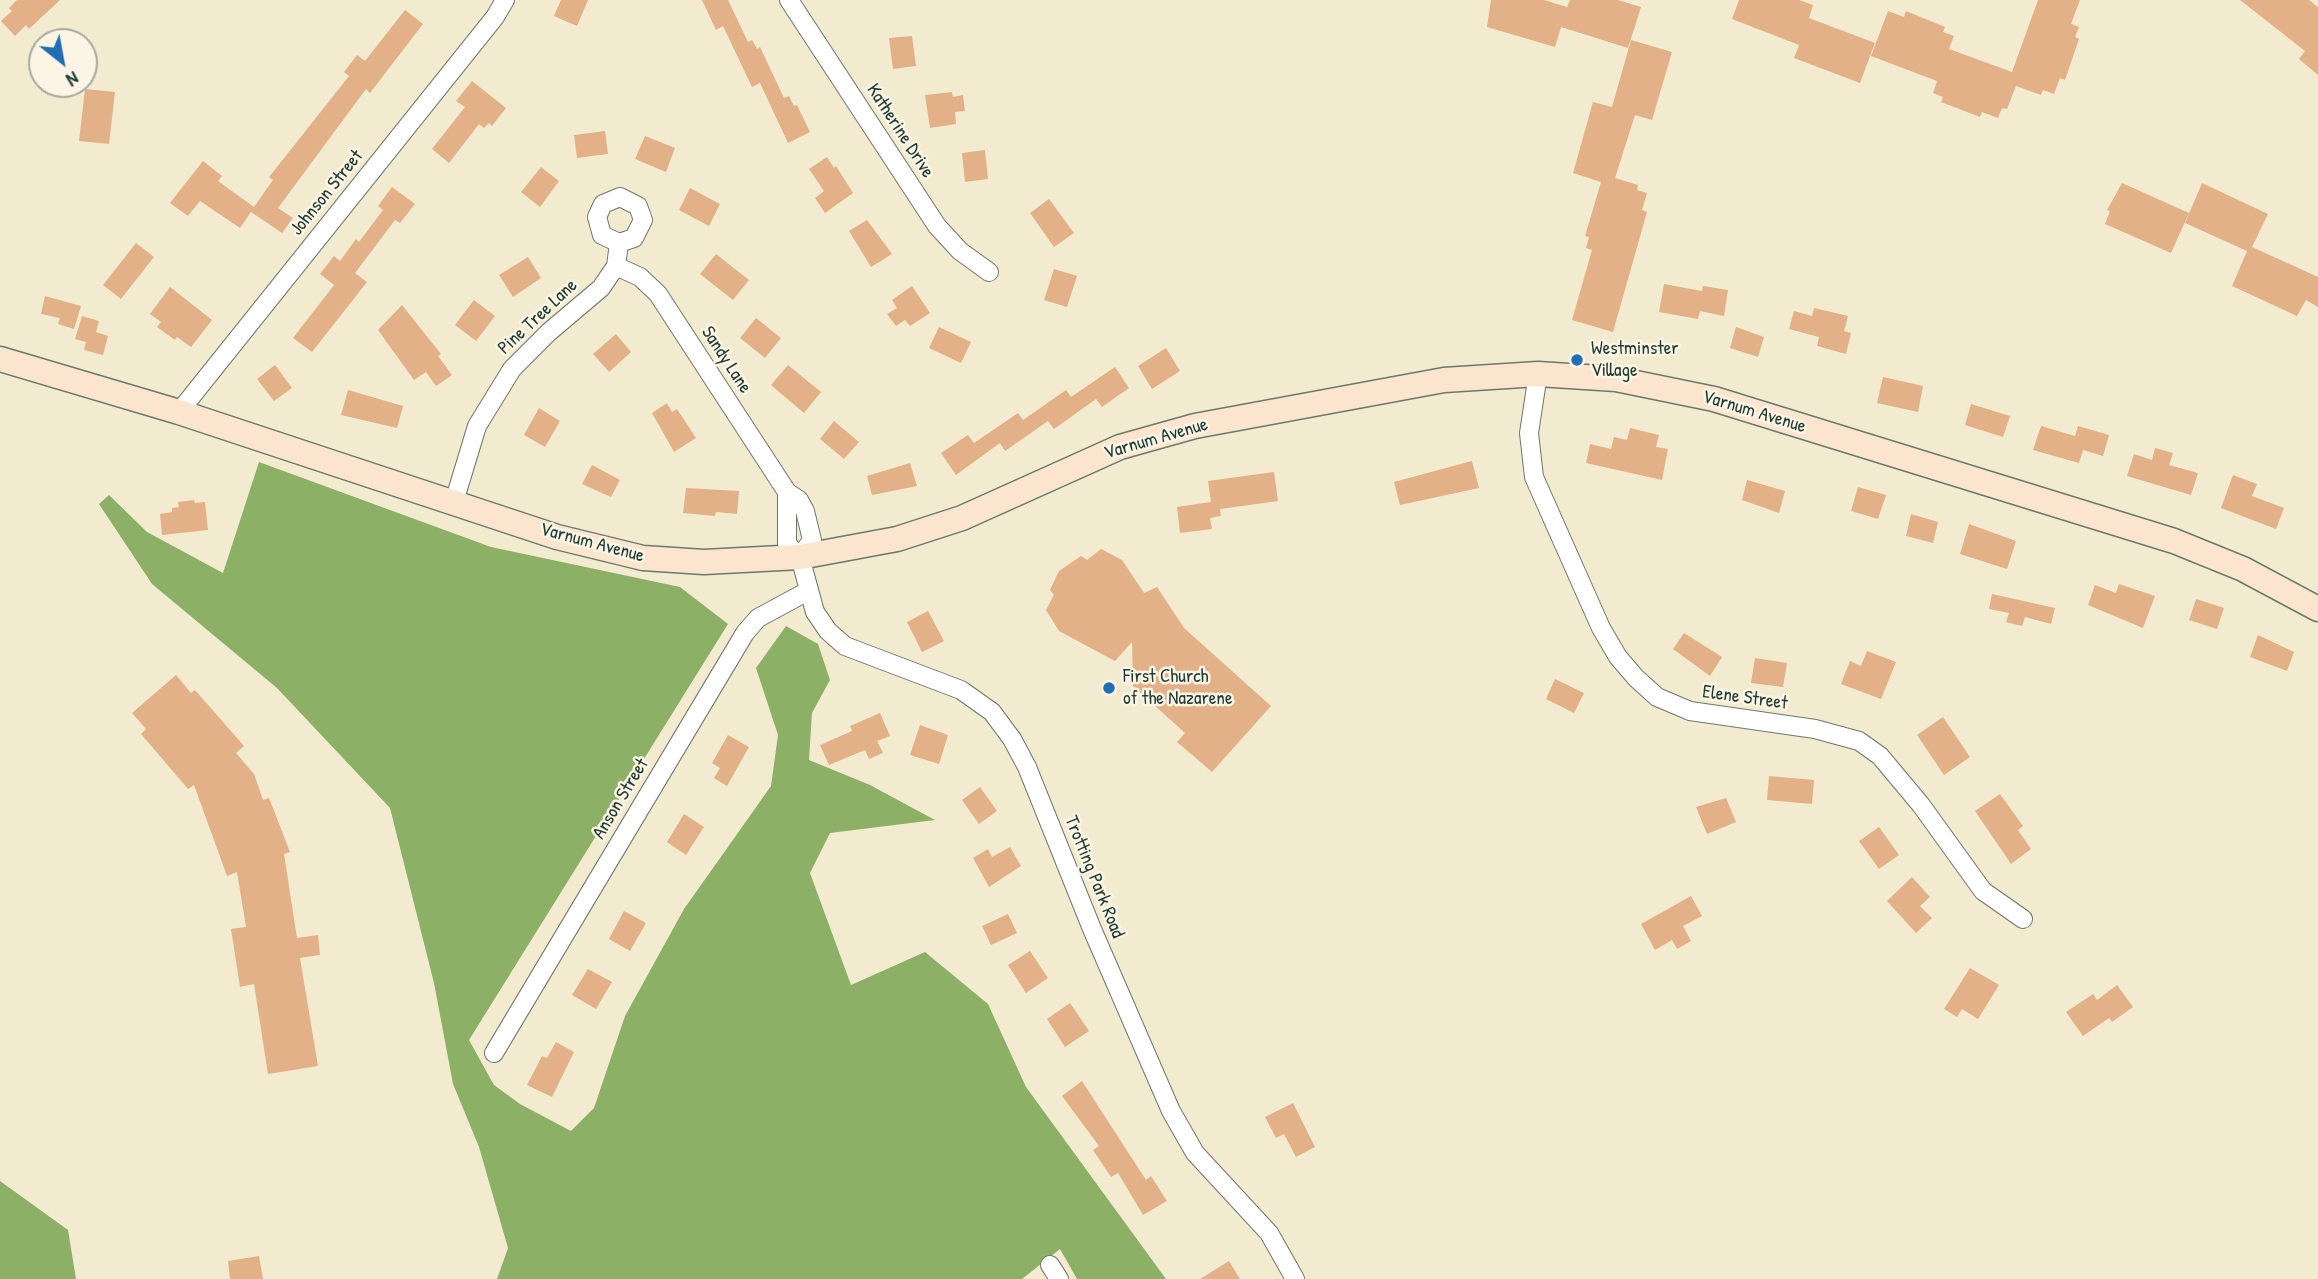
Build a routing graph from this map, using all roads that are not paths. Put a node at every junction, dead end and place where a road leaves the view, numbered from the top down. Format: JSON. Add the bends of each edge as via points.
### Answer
{"nodes":[{"id":1,"x":505,"y":0,"type":"edge"},
{"id":2,"x":789,"y":0,"type":"edge"},
{"id":3,"x":619,"y":243,"type":"dead end"},
{"id":4,"x":616,"y":266,"type":"junction"},
{"id":5,"x":989,"y":272,"type":"dead end"},
{"id":6,"x":0,"y":359,"type":"edge"},
{"id":7,"x":1538,"y":374,"type":"junction"},
{"id":8,"x":179,"y":412,"type":"junction"},
{"id":9,"x":453,"y":502,"type":"junction"},
{"id":10,"x":800,"y":557,"type":"junction"},
{"id":11,"x":808,"y":591,"type":"junction"},
{"id":12,"x":2318,"y":609,"type":"edge"},
{"id":13,"x":2022,"y":919,"type":"dead end"},
{"id":14,"x":494,"y":1053,"type":"dead end"},
{"id":15,"x":1295,"y":1279,"type":"edge"}],
"edges":[{"from":1,"to":8,"type":"street","name":"Johnson Street"},
{"from":2,"to":5,"type":"street","name":"Katherine Drive","via":[[937,226]]},
{"from":3,"to":4,"type":"street"},
{"from":4,"to":9,"type":"street","name":"Pine Tree Lane","via":[[601,288],[512,369],[477,426]]},
{"from":4,"to":10,"type":"street","name":"Sandy Lane","via":[[640,277],[658,294],[787,492],[787,544]]},
{"from":6,"to":8,"type":"main road","name":"Varnum Avenue"},
{"from":7,"to":10,"type":"main road","name":"Varnum Avenue","via":[[1419,384],[1195,426],[1087,460],[938,527],[872,546]]},
{"from":7,"to":12,"type":"main road","name":"Varnum Avenue","via":[[1627,380],[1714,399],[2174,541],[2243,569]]},
{"from":7,"to":13,"type":"street","name":"Elene Street","via":[[1529,433],[1534,477],[1601,628],[1636,678],[1657,697],[1690,711],[1815,729],[1859,741],[1880,756],[1921,805],[1983,891]]},
{"from":8,"to":9,"type":"main road","name":"Varnum Avenue"},
{"from":9,"to":10,"type":"main road","name":"Varnum Avenue","via":[[557,537],[643,558],[704,562]]},
{"from":10,"to":11,"type":"street","name":"Trotting Park Road"},
{"from":11,"to":14,"type":"street","name":"Anson Street","via":[[766,613],[745,633]]},
{"from":11,"to":15,"type":"street","name":"Trotting Park Road","via":[[828,631],[845,646],[961,690],[992,712],[1012,739],[1171,1111],[1195,1153],[1269,1233]]}]}
